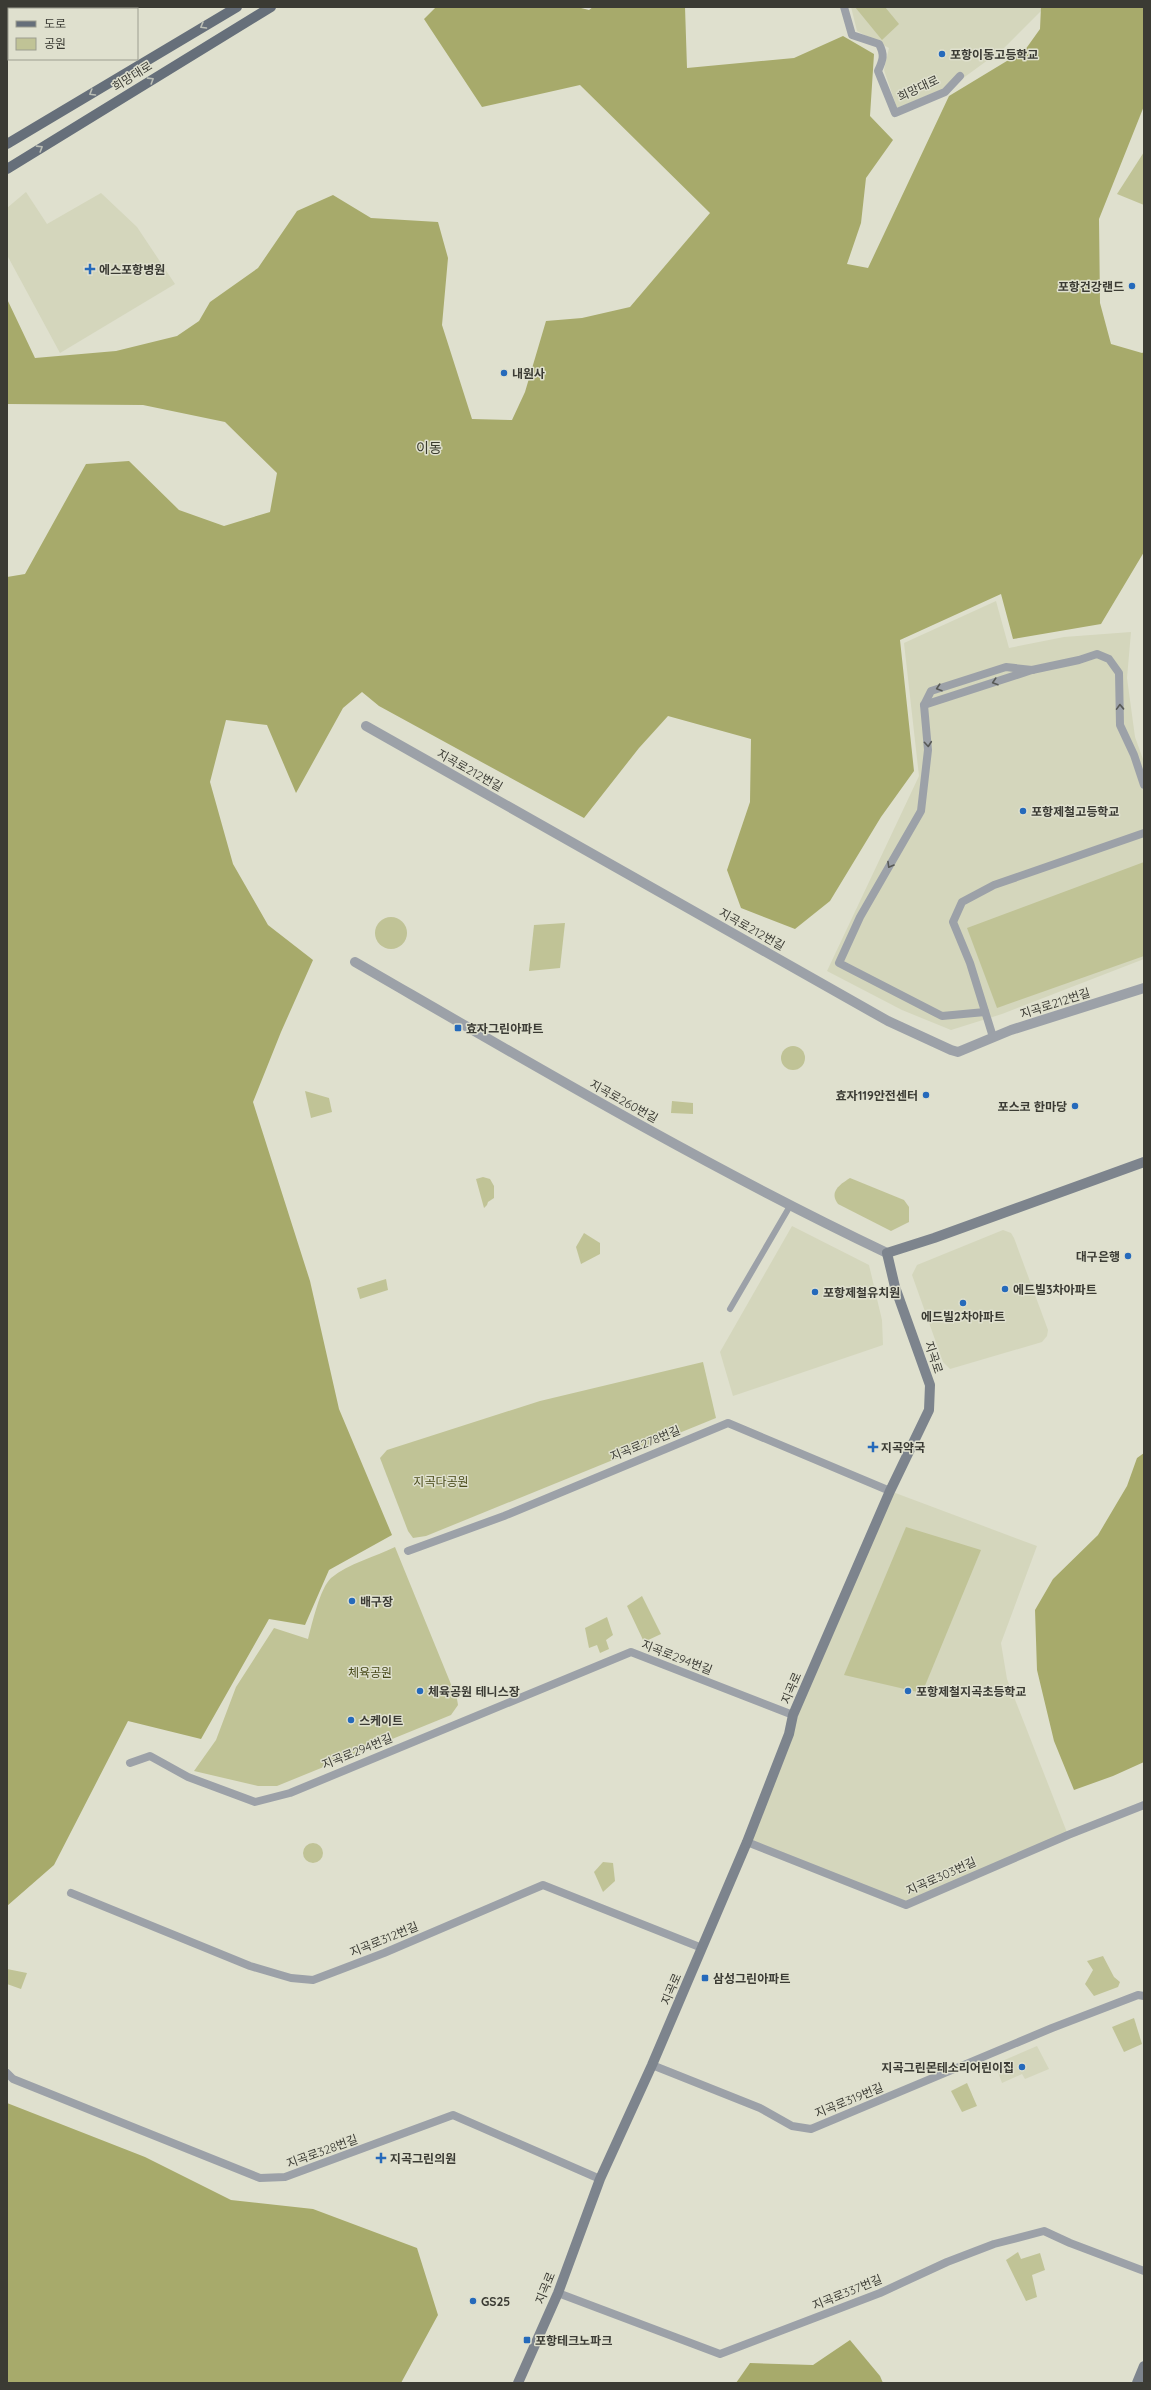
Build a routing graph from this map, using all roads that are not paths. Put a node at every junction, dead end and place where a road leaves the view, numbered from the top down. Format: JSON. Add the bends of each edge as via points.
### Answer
{"nodes":[{"id":1,"x":237,"y":7,"type":"edge"},
{"id":2,"x":271,"y":7,"type":"edge"},
{"id":3,"x":844,"y":7,"type":"edge"},
{"id":4,"x":960,"y":76,"type":"dead end"},
{"id":5,"x":7,"y":144,"type":"edge"},
{"id":6,"x":7,"y":168,"type":"edge"},
{"id":7,"x":1032,"y":670,"type":"junction"},
{"id":8,"x":924,"y":705,"type":"junction"},
{"id":9,"x":366,"y":726,"type":"dead end"},
{"id":10,"x":1144,"y":785,"type":"edge"},
{"id":11,"x":1144,"y":833,"type":"edge"},
{"id":12,"x":355,"y":962,"type":"dead end"},
{"id":13,"x":1144,"y":988,"type":"edge"},
{"id":14,"x":985,"y":1012,"type":"junction"},
{"id":15,"x":993,"y":1037,"type":"junction"},
{"id":16,"x":1144,"y":1162,"type":"edge"},
{"id":17,"x":790,"y":1206,"type":"junction"},
{"id":18,"x":887,"y":1253,"type":"junction"},
{"id":19,"x":730,"y":1309,"type":"dead end"},
{"id":20,"x":890,"y":1492,"type":"junction"},
{"id":21,"x":408,"y":1551,"type":"dead end"},
{"id":22,"x":793,"y":1715,"type":"junction"},
{"id":23,"x":130,"y":1763,"type":"dead end"},
{"id":24,"x":1144,"y":1805,"type":"edge"},
{"id":25,"x":747,"y":1842,"type":"junction"},
{"id":26,"x":72,"y":1893,"type":"dead end"},
{"id":27,"x":702,"y":1948,"type":"junction"},
{"id":28,"x":1144,"y":1996,"type":"edge"},
{"id":29,"x":652,"y":2065,"type":"junction"},
{"id":30,"x":7,"y":2073,"type":"edge"},
{"id":31,"x":600,"y":2179,"type":"junction"},
{"id":32,"x":1144,"y":2271,"type":"edge"},
{"id":33,"x":558,"y":2293,"type":"junction"},
{"id":34,"x":1144,"y":2366,"type":"edge"},
{"id":35,"x":518,"y":2383,"type":"edge"},
{"id":36,"x":1137,"y":2383,"type":"edge"}],
"edges":[{"from":1,"to":5,"type":"main road","name":"희망대로","one_way":true},
{"from":6,"to":2,"type":"main road","name":"희망대로","one_way":true},
{"from":3,"to":4,"type":"street","name":"희망대로","via":[[852,35],[879,44],[883,52],[883,60],[878,71],[895,113],[945,92]]},
{"from":7,"to":8,"type":"street","one_way":true},
{"from":7,"to":8,"type":"street","one_way":true,"via":[[1006,667],[988,672],[931,691]]},
{"from":10,"to":7,"type":"street","one_way":true,"via":[[1120,725],[1119,673],[1109,659],[1097,654]]},
{"from":8,"to":14,"type":"street","one_way":true,"via":[[928,750],[921,811],[860,917],[839,963],[942,1016]]},
{"from":9,"to":15,"type":"street","name":"지곡로212번길","via":[[888,1022],[958,1052]]},
{"from":11,"to":14,"type":"street","via":[[994,885],[962,902],[953,922],[970,963]]},
{"from":12,"to":17,"type":"street","name":"지곡로260번길","via":[[574,1089]]},
{"from":13,"to":15,"type":"street","name":"지곡로212번길"},
{"from":14,"to":15,"type":"street"},
{"from":16,"to":18,"type":"main road"},
{"from":17,"to":18,"type":"street","name":"지곡로260번길"},
{"from":17,"to":19,"type":"street"},
{"from":18,"to":20,"type":"main road","name":"지곡로","via":[[895,1287],[930,1386],[929,1410]]},
{"from":20,"to":21,"type":"street","name":"지곡로278번길","via":[[728,1422],[504,1516]]},
{"from":20,"to":22,"type":"main road","name":"지곡로"},
{"from":22,"to":23,"type":"street","name":"지곡로294번길","via":[[631,1652],[290,1793],[255,1802],[188,1777],[150,1756]]},
{"from":22,"to":25,"type":"main road","name":"지곡로","via":[[789,1734]]},
{"from":24,"to":25,"type":"street","name":"지곡로303번길","via":[[1064,1836],[906,1905]]},
{"from":25,"to":27,"type":"main road","name":"지곡로"},
{"from":26,"to":27,"type":"street","name":"지곡로312번길","via":[[250,1966],[291,1978],[313,1980],[543,1885]]},
{"from":27,"to":29,"type":"main road","name":"지곡로"},
{"from":28,"to":29,"type":"street","name":"지곡로319번길","via":[[1138,1995],[1052,2028],[811,2129],[792,2126],[760,2108]]},
{"from":29,"to":31,"type":"main road","name":"지곡로"},
{"from":30,"to":31,"type":"street","name":"지곡로328번길","via":[[13,2079],[260,2178],[285,2177],[454,2115]]},
{"from":31,"to":33,"type":"main road","name":"지곡로"},
{"from":32,"to":33,"type":"street","name":"지곡로337번길","via":[[1070,2243],[1044,2230],[994,2244],[947,2262],[880,2293],[720,2354]]},
{"from":33,"to":35,"type":"main road","name":"지곡로"},
{"from":34,"to":36,"type":"main road"}]}
